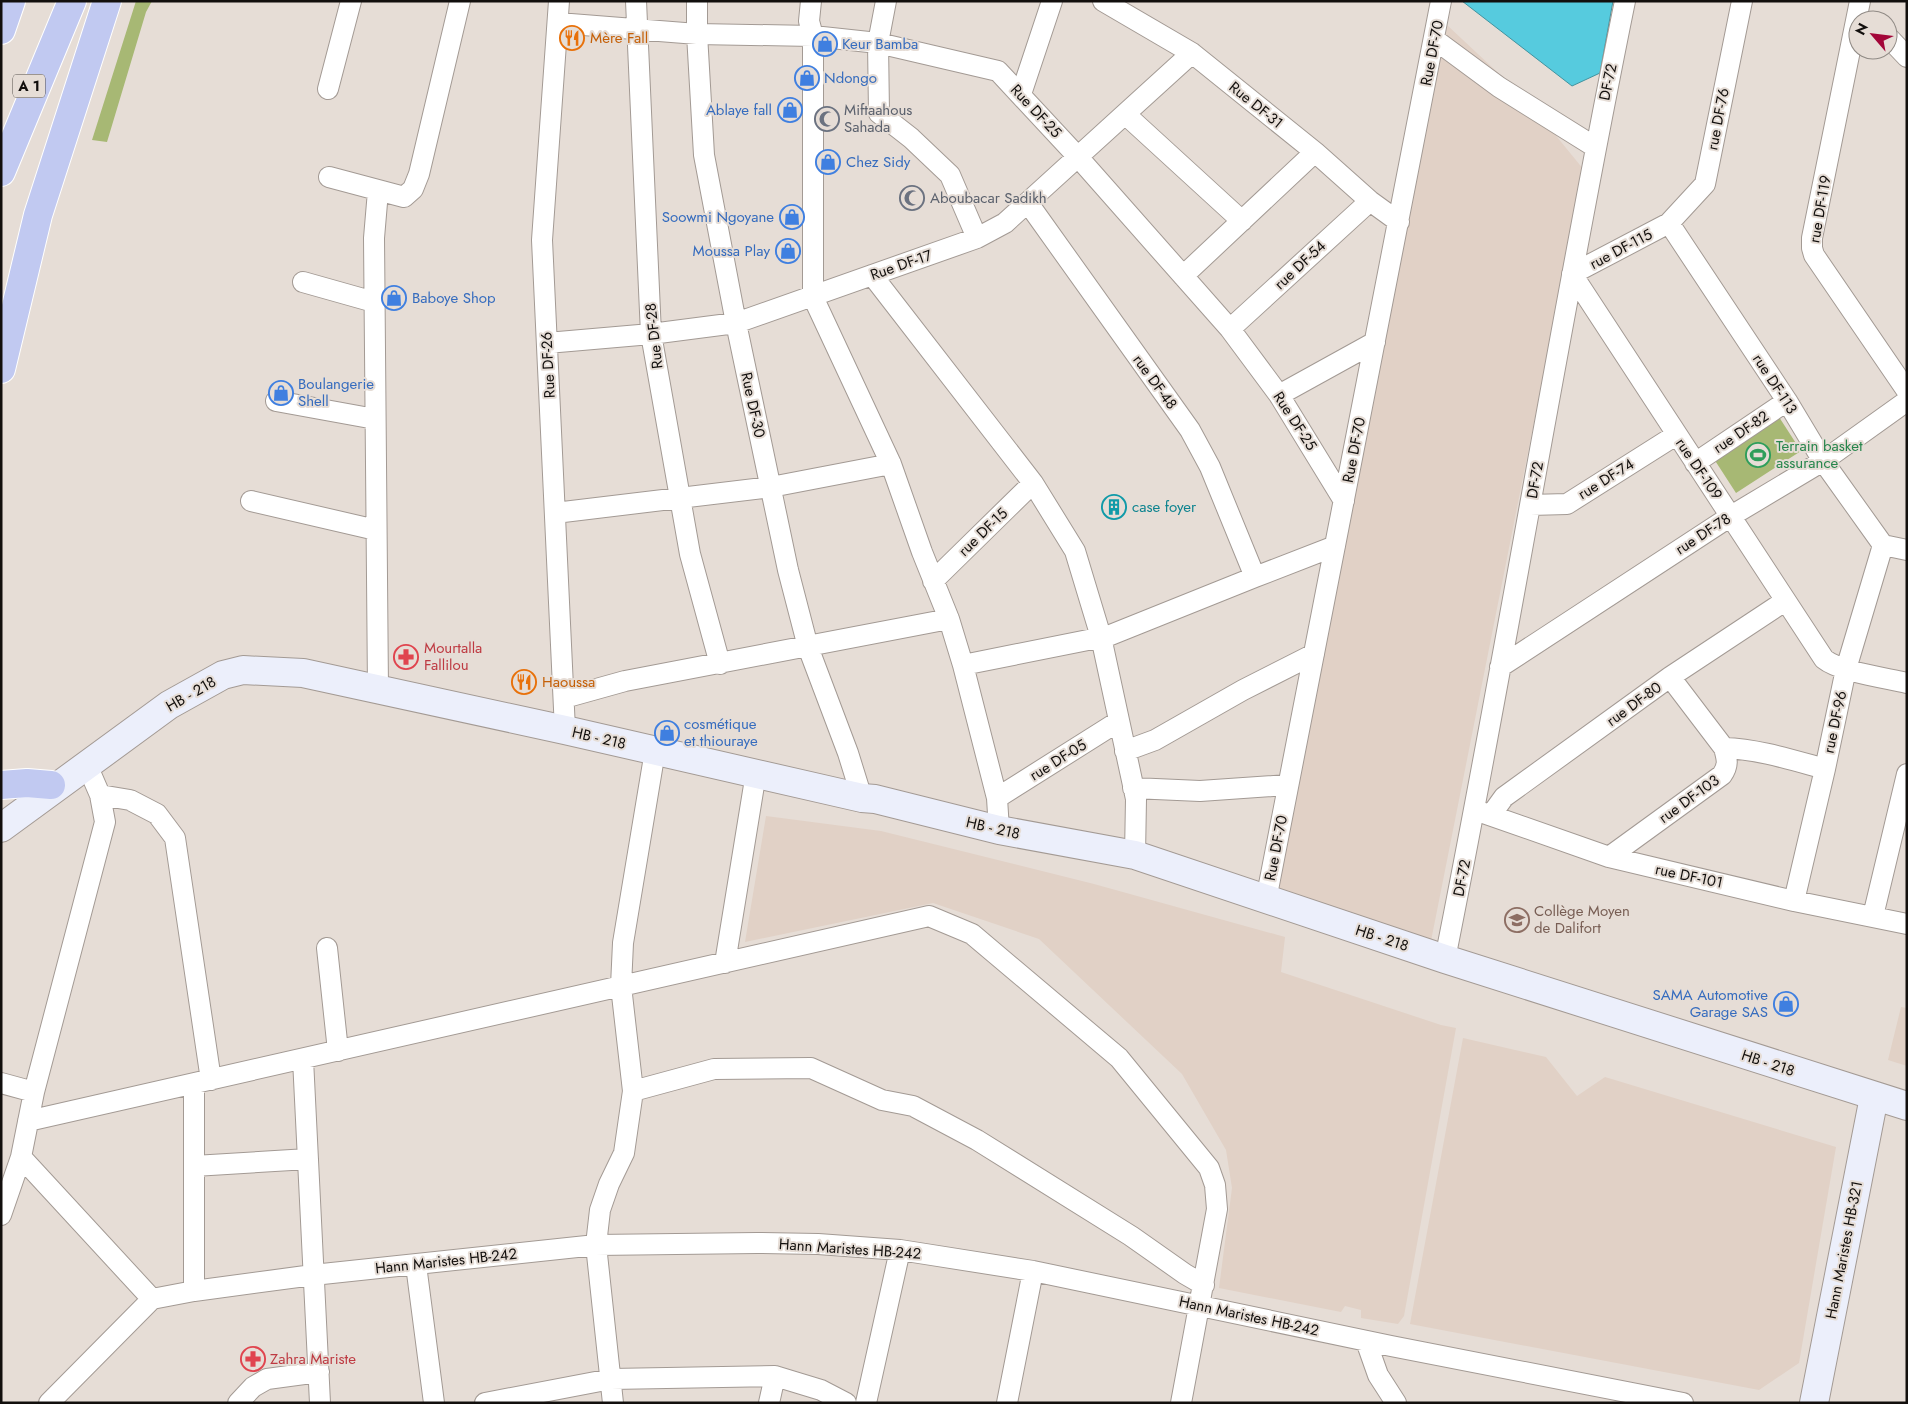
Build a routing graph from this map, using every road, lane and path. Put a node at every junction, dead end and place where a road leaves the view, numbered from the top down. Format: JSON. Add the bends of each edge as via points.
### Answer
{"nodes":[{"id":1,"x":11,"y":1,"type":"edge"},
{"id":2,"x":57,"y":1,"type":"edge"},
{"id":3,"x":72,"y":1,"type":"edge"},
{"id":4,"x":107,"y":1,"type":"edge"},
{"id":5,"x":350,"y":1,"type":"edge"},
{"id":6,"x":460,"y":1,"type":"edge"},
{"id":7,"x":559,"y":1,"type":"edge"},
{"id":8,"x":636,"y":1,"type":"edge"},
{"id":9,"x":698,"y":1,"type":"edge"},
{"id":10,"x":811,"y":1,"type":"edge"},
{"id":11,"x":886,"y":1,"type":"edge"},
{"id":12,"x":1052,"y":1,"type":"edge"},
{"id":13,"x":1625,"y":1,"type":"edge"},
{"id":14,"x":1742,"y":1,"type":"edge"},
{"id":15,"x":1110,"y":3,"type":"edge"},
{"id":16,"x":1439,"y":3,"type":"edge"},
{"id":17,"x":1864,"y":9,"type":"edge"},
{"id":18,"x":558,"y":22,"type":"junction"},
{"id":19,"x":1,"y":30,"type":"edge"},
{"id":20,"x":638,"y":30,"type":"junction"},
{"id":21,"x":697,"y":34,"type":"junction"},
{"id":22,"x":812,"y":36,"type":"junction"},
{"id":23,"x":1434,"y":39,"type":"junction"},
{"id":24,"x":878,"y":43,"type":"junction"},
{"id":25,"x":1898,"y":48,"type":"edge"},
{"id":26,"x":1192,"y":53,"type":"junction"},
{"id":27,"x":1907,"y":57,"type":"edge"},
{"id":28,"x":328,"y":89,"type":"dead end"},
{"id":29,"x":1021,"y":94,"type":"junction"},
{"id":30,"x":1126,"y":114,"type":"junction"},
{"id":31,"x":1595,"y":147,"type":"junction"},
{"id":32,"x":1315,"y":152,"type":"junction"},
{"id":33,"x":1078,"y":157,"type":"junction"},
{"id":34,"x":1,"y":172,"type":"edge"},
{"id":35,"x":329,"y":178,"type":"dead end"},
{"id":36,"x":378,"y":191,"type":"junction"},
{"id":37,"x":1370,"y":201,"type":"junction"},
{"id":38,"x":1028,"y":202,"type":"junction"},
{"id":39,"x":1242,"y":221,"type":"junction"},
{"id":40,"x":1398,"y":222,"type":"junction"},
{"id":41,"x":1669,"y":223,"type":"junction"},
{"id":42,"x":977,"y":238,"type":"junction"},
{"id":43,"x":1572,"y":274,"type":"junction"},
{"id":44,"x":872,"y":275,"type":"junction"},
{"id":45,"x":1183,"y":276,"type":"junction"},
{"id":46,"x":303,"y":282,"type":"dead end"},
{"id":47,"x":813,"y":297,"type":"junction"},
{"id":48,"x":374,"y":302,"type":"junction"},
{"id":49,"x":736,"y":323,"type":"junction"},
{"id":50,"x":1230,"y":330,"type":"junction"},
{"id":51,"x":651,"y":334,"type":"junction"},
{"id":52,"x":1375,"y":342,"type":"junction"},
{"id":53,"x":548,"y":343,"type":"junction"},
{"id":54,"x":1,"y":369,"type":"edge"},
{"id":55,"x":1907,"y":391,"type":"edge"},
{"id":56,"x":1279,"y":395,"type":"junction"},
{"id":57,"x":276,"y":401,"type":"dead end"},
{"id":58,"x":1787,"y":401,"type":"junction"},
{"id":59,"x":1907,"y":401,"type":"edge"},
{"id":60,"x":375,"y":418,"type":"junction"},
{"id":61,"x":1676,"y":435,"type":"junction"},
{"id":62,"x":1824,"y":461,"type":"junction"},
{"id":63,"x":1695,"y":463,"type":"junction"},
{"id":64,"x":891,"y":464,"type":"junction"},
{"id":65,"x":1033,"y":483,"type":"junction"},
{"id":66,"x":771,"y":487,"type":"junction"},
{"id":67,"x":680,"y":498,"type":"junction"},
{"id":68,"x":251,"y":501,"type":"dead end"},
{"id":69,"x":1344,"y":501,"type":"junction"},
{"id":70,"x":1530,"y":505,"type":"junction"},
{"id":71,"x":555,"y":513,"type":"junction"},
{"id":72,"x":1732,"y":516,"type":"junction"},
{"id":73,"x":376,"y":530,"type":"junction"},
{"id":74,"x":1883,"y":545,"type":"junction"},
{"id":75,"x":1335,"y":546,"type":"junction"},
{"id":76,"x":1907,"y":550,"type":"edge"},
{"id":77,"x":1255,"y":576,"type":"junction"},
{"id":78,"x":933,"y":581,"type":"junction"},
{"id":79,"x":1784,"y":600,"type":"junction"},
{"id":80,"x":949,"y":619,"type":"junction"},
{"id":81,"x":1101,"y":637,"type":"junction"},
{"id":82,"x":808,"y":647,"type":"junction"},
{"id":83,"x":1314,"y":654,"type":"junction"},
{"id":84,"x":720,"y":664,"type":"junction"},
{"id":85,"x":963,"y":665,"type":"junction"},
{"id":86,"x":1837,"y":666,"type":"junction"},
{"id":87,"x":1500,"y":667,"type":"junction"},
{"id":88,"x":1670,"y":677,"type":"junction"},
{"id":89,"x":1907,"y":683,"type":"edge"},
{"id":90,"x":378,"y":690,"type":"junction"},
{"id":91,"x":564,"y":698,"type":"junction"},
{"id":92,"x":1119,"y":721,"type":"junction"},
{"id":93,"x":565,"y":730,"type":"junction"},
{"id":94,"x":1724,"y":748,"type":"junction"},
{"id":95,"x":655,"y":751,"type":"junction"},
{"id":96,"x":1125,"y":751,"type":"junction"},
{"id":97,"x":86,"y":766,"type":"junction"},
{"id":98,"x":1825,"y":768,"type":"junction"},
{"id":99,"x":756,"y":773,"type":"junction"},
{"id":100,"x":1907,"y":774,"type":"edge"},
{"id":101,"x":1,"y":785,"type":"edge"},
{"id":102,"x":51,"y":785,"type":"junction"},
{"id":103,"x":1288,"y":785,"type":"junction"},
{"id":104,"x":1133,"y":788,"type":"junction"},
{"id":105,"x":100,"y":795,"type":"junction"},
{"id":106,"x":862,"y":798,"type":"junction"},
{"id":107,"x":997,"y":798,"type":"junction"},
{"id":108,"x":1,"y":811,"type":"edge"},
{"id":109,"x":1483,"y":813,"type":"junction"},
{"id":110,"x":1,"y":828,"type":"edge"},
{"id":111,"x":999,"y":830,"type":"junction"},
{"id":112,"x":1135,"y":855,"type":"junction"},
{"id":113,"x":1609,"y":857,"type":"junction"},
{"id":114,"x":1266,"y":900,"type":"junction"},
{"id":115,"x":1794,"y":901,"type":"junction"},
{"id":116,"x":1873,"y":916,"type":"junction"},
{"id":117,"x":1907,"y":924,"type":"edge"},
{"id":118,"x":327,"y":948,"type":"dead end"},
{"id":119,"x":1446,"y":959,"type":"junction"},
{"id":120,"x":725,"y":963,"type":"junction"},
{"id":121,"x":621,"y":986,"type":"junction"},
{"id":122,"x":338,"y":1051,"type":"junction"},
{"id":123,"x":303,"y":1059,"type":"junction"},
{"id":124,"x":203,"y":1082,"type":"junction"},
{"id":125,"x":1,"y":1083,"type":"edge"},
{"id":126,"x":633,"y":1091,"type":"junction"},
{"id":127,"x":34,"y":1092,"type":"junction"},
{"id":128,"x":1874,"y":1097,"type":"junction"},
{"id":129,"x":1907,"y":1106,"type":"edge"},
{"id":130,"x":28,"y":1121,"type":"junction"},
{"id":131,"x":21,"y":1157,"type":"junction"},
{"id":132,"x":308,"y":1159,"type":"junction"},
{"id":133,"x":194,"y":1166,"type":"junction"},
{"id":134,"x":1,"y":1215,"type":"edge"},
{"id":135,"x":596,"y":1245,"type":"junction"},
{"id":136,"x":900,"y":1250,"type":"junction"},
{"id":137,"x":416,"y":1265,"type":"junction"},
{"id":138,"x":1033,"y":1271,"type":"junction"},
{"id":139,"x":313,"y":1275,"type":"junction"},
{"id":140,"x":1204,"y":1285,"type":"junction"},
{"id":141,"x":194,"y":1291,"type":"junction"},
{"id":142,"x":152,"y":1299,"type":"junction"},
{"id":143,"x":1200,"y":1306,"type":"junction"},
{"id":144,"x":1366,"y":1341,"type":"junction"},
{"id":145,"x":319,"y":1372,"type":"junction"},
{"id":146,"x":775,"y":1376,"type":"junction"},
{"id":147,"x":611,"y":1379,"type":"junction"},
{"id":148,"x":1677,"y":1402,"type":"edge"},
{"id":149,"x":49,"y":1403,"type":"edge"},
{"id":150,"x":238,"y":1403,"type":"edge"},
{"id":151,"x":320,"y":1403,"type":"edge"},
{"id":152,"x":434,"y":1403,"type":"edge"},
{"id":153,"x":485,"y":1403,"type":"edge"},
{"id":154,"x":613,"y":1403,"type":"edge"},
{"id":155,"x":769,"y":1403,"type":"edge"},
{"id":156,"x":846,"y":1403,"type":"edge"},
{"id":157,"x":866,"y":1403,"type":"edge"},
{"id":158,"x":1007,"y":1403,"type":"edge"},
{"id":159,"x":1181,"y":1403,"type":"edge"},
{"id":160,"x":1396,"y":1403,"type":"edge"},
{"id":161,"x":1814,"y":1403,"type":"edge"}],
"edges":[{"from":1,"to":19,"type":"highway"},
{"from":2,"to":34,"type":"highway","number":"A 1"},
{"from":3,"to":34,"type":"highway"},
{"from":4,"to":54,"type":"highway","via":[[38,215]]},
{"from":5,"to":28,"type":"street"},
{"from":6,"to":36,"type":"street","via":[[413,189],[404,197]]},
{"from":7,"to":18,"type":"street","name":"Rue DF-26"},
{"from":8,"to":20,"type":"street","name":"Rue DF-28"},
{"from":9,"to":21,"type":"street","name":"Rue DF-30"},
{"from":10,"to":22,"type":"street","via":[[808,21]]},
{"from":11,"to":24,"type":"street"},
{"from":12,"to":29,"type":"street"},
{"from":13,"to":31,"type":"street","name":"DF-72","number":"DF-72"},
{"from":14,"to":41,"type":"street","name":"rue DF-76","via":[[1705,184]]},
{"from":15,"to":26,"type":"street","name":"Rue DF-31"},
{"from":16,"to":23,"type":"street","name":"Rue DF-70"},
{"from":17,"to":55,"type":"street","name":"rue DF-119","via":[[1812,248],[1814,256]]},
{"from":18,"to":20,"type":"street","name":"Rue DF-25"},
{"from":18,"to":53,"type":"street","name":"Rue DF-26","via":[[542,240]]},
{"from":20,"to":21,"type":"street","name":"Rue DF-25"},
{"from":20,"to":51,"type":"street","name":"Rue DF-28"},
{"from":21,"to":22,"type":"street","name":"Rue DF-25"},
{"from":21,"to":49,"type":"street","name":"Rue DF-30","via":[[704,155]]},
{"from":22,"to":24,"type":"street","name":"Rue DF-25"},
{"from":22,"to":47,"type":"street"},
{"from":23,"to":31,"type":"street","via":[[1499,86]]},
{"from":23,"to":40,"type":"street","name":"Rue DF-70"},
{"from":24,"to":29,"type":"street","name":"Rue DF-25","via":[[998,71]]},
{"from":24,"to":42,"type":"street","via":[[880,113],[950,175]]},
{"from":25,"to":27,"type":"street"},
{"from":26,"to":30,"type":"street","name":"Rue DF-17"},
{"from":26,"to":32,"type":"street","name":"Rue DF-31"},
{"from":29,"to":33,"type":"street","name":"Rue DF-25"},
{"from":30,"to":33,"type":"street","name":"Rue DF-17"},
{"from":30,"to":39,"type":"street"},
{"from":31,"to":43,"type":"street","name":"DF-72","number":"DF-72"},
{"from":32,"to":37,"type":"street","name":"Rue DF-31"},
{"from":32,"to":39,"type":"street"},
{"from":33,"to":38,"type":"street","name":"Rue DF-17"},
{"from":33,"to":45,"type":"street","name":"Rue DF-25"},
{"from":35,"to":36,"type":"street"},
{"from":36,"to":48,"type":"street"},
{"from":37,"to":40,"type":"street","name":"Rue DF-31"},
{"from":37,"to":50,"type":"street","name":"rue DF-54"},
{"from":38,"to":42,"type":"street","name":"Rue DF-17","via":[[1005,223]]},
{"from":38,"to":77,"type":"street","name":"rue DF-48","via":[[1190,430],[1210,467]]},
{"from":39,"to":45,"type":"street"},
{"from":40,"to":52,"type":"street","name":"Rue DF-70"},
{"from":41,"to":43,"type":"street","name":"rue DF-115"},
{"from":41,"to":58,"type":"street","name":"rue DF-113"},
{"from":42,"to":44,"type":"street","name":"Rue DF-17"},
{"from":43,"to":61,"type":"street","name":"rue DF-109"},
{"from":43,"to":70,"type":"street","name":"DF-72","number":"DF-72"},
{"from":44,"to":47,"type":"street","name":"Rue DF-17"},
{"from":44,"to":65,"type":"street"},
{"from":45,"to":50,"type":"street","name":"Rue DF-25"},
{"from":46,"to":48,"type":"street"},
{"from":47,"to":49,"type":"street","name":"Rue DF-17"},
{"from":47,"to":64,"type":"street"},
{"from":48,"to":60,"type":"street"},
{"from":49,"to":51,"type":"street","name":"Rue DF-17"},
{"from":49,"to":66,"type":"street","name":"Rue DF-30"},
{"from":50,"to":56,"type":"street","name":"Rue DF-25"},
{"from":51,"to":53,"type":"street","name":"Rue DF-17"},
{"from":51,"to":67,"type":"street","name":"Rue DF-28"},
{"from":52,"to":56,"type":"street"},
{"from":52,"to":69,"type":"street","name":"Rue DF-70"},
{"from":53,"to":71,"type":"street","name":"Rue DF-26"},
{"from":56,"to":69,"type":"street","name":"Rue DF-25"},
{"from":57,"to":60,"type":"street"},
{"from":58,"to":62,"type":"street","name":"rue DF-113"},
{"from":58,"to":63,"type":"street","name":"rue DF-82"},
{"from":59,"to":62,"type":"street","name":"rue DF-78"},
{"from":60,"to":73,"type":"street"},
{"from":61,"to":63,"type":"street","name":"rue DF-109"},
{"from":61,"to":70,"type":"street","name":"rue DF-74","via":[[1567,504]]},
{"from":62,"to":72,"type":"street","name":"rue DF-78"},
{"from":62,"to":74,"type":"street","name":"rue DF-113"},
{"from":63,"to":72,"type":"street","name":"rue DF-109"},
{"from":64,"to":66,"type":"street"},
{"from":64,"to":78,"type":"street"},
{"from":65,"to":78,"type":"street","name":"rue DF-15"},
{"from":65,"to":81,"type":"street","via":[[1076,551]]},
{"from":66,"to":67,"type":"street"},
{"from":66,"to":82,"type":"street","name":"Rue DF-30"},
{"from":67,"to":71,"type":"street"},
{"from":67,"to":84,"type":"street","name":"Rue DF-28","via":[[690,554]]},
{"from":68,"to":73,"type":"street"},
{"from":69,"to":75,"type":"street","name":"Rue DF-70"},
{"from":70,"to":87,"type":"street","name":"DF-72","number":"DF-72"},
{"from":71,"to":91,"type":"street","name":"Rue DF-26"},
{"from":72,"to":79,"type":"street","name":"rue DF-109"},
{"from":72,"to":87,"type":"street","name":"rue DF-78"},
{"from":73,"to":90,"type":"street"},
{"from":74,"to":76,"type":"street"},
{"from":74,"to":86,"type":"street","name":"rue DF-96"},
{"from":75,"to":77,"type":"street"},
{"from":75,"to":83,"type":"street","name":"Rue DF-70"},
{"from":77,"to":81,"type":"street"},
{"from":78,"to":80,"type":"street"},
{"from":79,"to":86,"type":"street","name":"rue DF-109","via":[[1824,659]]},
{"from":79,"to":88,"type":"street","name":"rue DF-80"},
{"from":80,"to":82,"type":"street"},
{"from":80,"to":85,"type":"street"},
{"from":81,"to":85,"type":"street"},
{"from":81,"to":92,"type":"street"},
{"from":82,"to":84,"type":"street"},
{"from":82,"to":106,"type":"street","name":"Rue DF-30"},
{"from":83,"to":96,"type":"street","via":[[1155,740]]},
{"from":83,"to":103,"type":"street","name":"Rue DF-70"},
{"from":84,"to":91,"type":"street","via":[[626,681]]},
{"from":85,"to":107,"type":"street"},
{"from":86,"to":89,"type":"street"},
{"from":86,"to":98,"type":"street","name":"rue DF-96"},
{"from":87,"to":109,"type":"street","name":"DF-72","number":"DF-72"},
{"from":88,"to":94,"type":"street"},
{"from":88,"to":109,"type":"street","name":"rue DF-80"},
{"from":90,"to":93,"type":"main road","name":"HB - 218"},
{"from":90,"to":97,"type":"main road","name":"HB - 218","via":[[303,673],[243,670],[223,675],[169,705]]},
{"from":91,"to":93,"type":"street","name":"Rue DF-26"},
{"from":92,"to":96,"type":"street"},
{"from":92,"to":107,"type":"street","name":"rue DF-05"},
{"from":93,"to":95,"type":"main road","name":"HB - 218"},
{"from":94,"to":98,"type":"street","via":[[1758,751]]},
{"from":94,"to":113,"type":"street","name":"rue DF-103","via":[[1728,761],[1722,775]]},
{"from":95,"to":99,"type":"main road","name":"HB - 218"},
{"from":95,"to":121,"type":"street","via":[[623,943]]},
{"from":96,"to":104,"type":"street"},
{"from":97,"to":102,"type":"main road"},
{"from":97,"to":105,"type":"street"},
{"from":97,"to":110,"type":"main road"},
{"from":98,"to":115,"type":"street","name":"rue DF-96"},
{"from":99,"to":106,"type":"main road","name":"HB - 218"},
{"from":99,"to":120,"type":"street"},
{"from":100,"to":116,"type":"street"},
{"from":101,"to":102,"type":"highway"},
{"from":102,"to":108,"type":"main road"},
{"from":103,"to":104,"type":"street","via":[[1200,791]]},
{"from":103,"to":114,"type":"street","name":"Rue DF-70"},
{"from":104,"to":112,"type":"street","via":[[1136,799]]},
{"from":105,"to":124,"type":"street","via":[[130,800],[157,814],[175,838]]},
{"from":105,"to":127,"type":"street","via":[[105,822]]},
{"from":106,"to":111,"type":"main road","name":"HB - 218"},
{"from":107,"to":111,"type":"street"},
{"from":109,"to":113,"type":"street","name":"rue DF-101"},
{"from":109,"to":119,"type":"street","name":"DF-72","number":"DF-72"},
{"from":111,"to":112,"type":"main road","name":"HB - 218"},
{"from":112,"to":114,"type":"main road","name":"HB - 218"},
{"from":113,"to":115,"type":"street","name":"rue DF-101"},
{"from":114,"to":119,"type":"main road","name":"HB - 218"},
{"from":115,"to":116,"type":"street","name":"rue DF-101"},
{"from":116,"to":117,"type":"street","name":"rue DF-101"},
{"from":118,"to":122,"type":"street"},
{"from":119,"to":128,"type":"main road","name":"HB - 218"},
{"from":120,"to":121,"type":"street"},
{"from":120,"to":140,"type":"street","via":[[929,916],[972,934],[1119,1058],[1209,1168],[1215,1185],[1217,1208]]},
{"from":121,"to":122,"type":"street"},
{"from":121,"to":126,"type":"street"},
{"from":122,"to":123,"type":"street"},
{"from":123,"to":124,"type":"street"},
{"from":123,"to":132,"type":"street"},
{"from":124,"to":130,"type":"street"},
{"from":124,"to":133,"type":"street"},
{"from":125,"to":127,"type":"street"},
{"from":126,"to":135,"type":"street","via":[[624,1152],[608,1184],[600,1210]]},
{"from":126,"to":140,"type":"street","via":[[714,1069],[811,1068],[882,1100],[913,1106],[977,1140]]},
{"from":127,"to":130,"type":"street"},
{"from":128,"to":129,"type":"main road","name":"HB - 218"},
{"from":128,"to":161,"type":"main road","name":"Hann Maristes HB-321"},
{"from":130,"to":131,"type":"street"},
{"from":131,"to":134,"type":"street"},
{"from":131,"to":142,"type":"street"},
{"from":132,"to":133,"type":"street"},
{"from":132,"to":139,"type":"street"},
{"from":133,"to":141,"type":"street"},
{"from":135,"to":136,"type":"street","name":"Hann Maristes HB-242","via":[[818,1244]]},
{"from":135,"to":137,"type":"street","name":"Hann Maristes HB-242"},
{"from":135,"to":147,"type":"street"},
{"from":136,"to":138,"type":"street","name":"Hann Maristes HB-242"},
{"from":136,"to":157,"type":"street"},
{"from":137,"to":139,"type":"street","name":"Hann Maristes HB-242"},
{"from":137,"to":152,"type":"street"},
{"from":138,"to":143,"type":"street","name":"Hann Maristes HB-242"},
{"from":138,"to":158,"type":"street"},
{"from":139,"to":141,"type":"street","name":"Hann Maristes HB-242"},
{"from":139,"to":145,"type":"street"},
{"from":140,"to":143,"type":"street"},
{"from":141,"to":142,"type":"street","name":"Hann Maristes HB-242"},
{"from":142,"to":149,"type":"street"},
{"from":143,"to":144,"type":"street","name":"Hann Maristes HB-242"},
{"from":143,"to":159,"type":"street"},
{"from":144,"to":148,"type":"street","name":"Hann Maristes HB-242"},
{"from":144,"to":160,"type":"street","via":[[1378,1375]]},
{"from":145,"to":150,"type":"street","via":[[267,1379],[253,1387]]},
{"from":145,"to":151,"type":"street"},
{"from":146,"to":147,"type":"street"},
{"from":146,"to":155,"type":"street"},
{"from":146,"to":156,"type":"street","via":[[821,1390]]},
{"from":147,"to":153,"type":"street"},
{"from":147,"to":154,"type":"street"}]}
